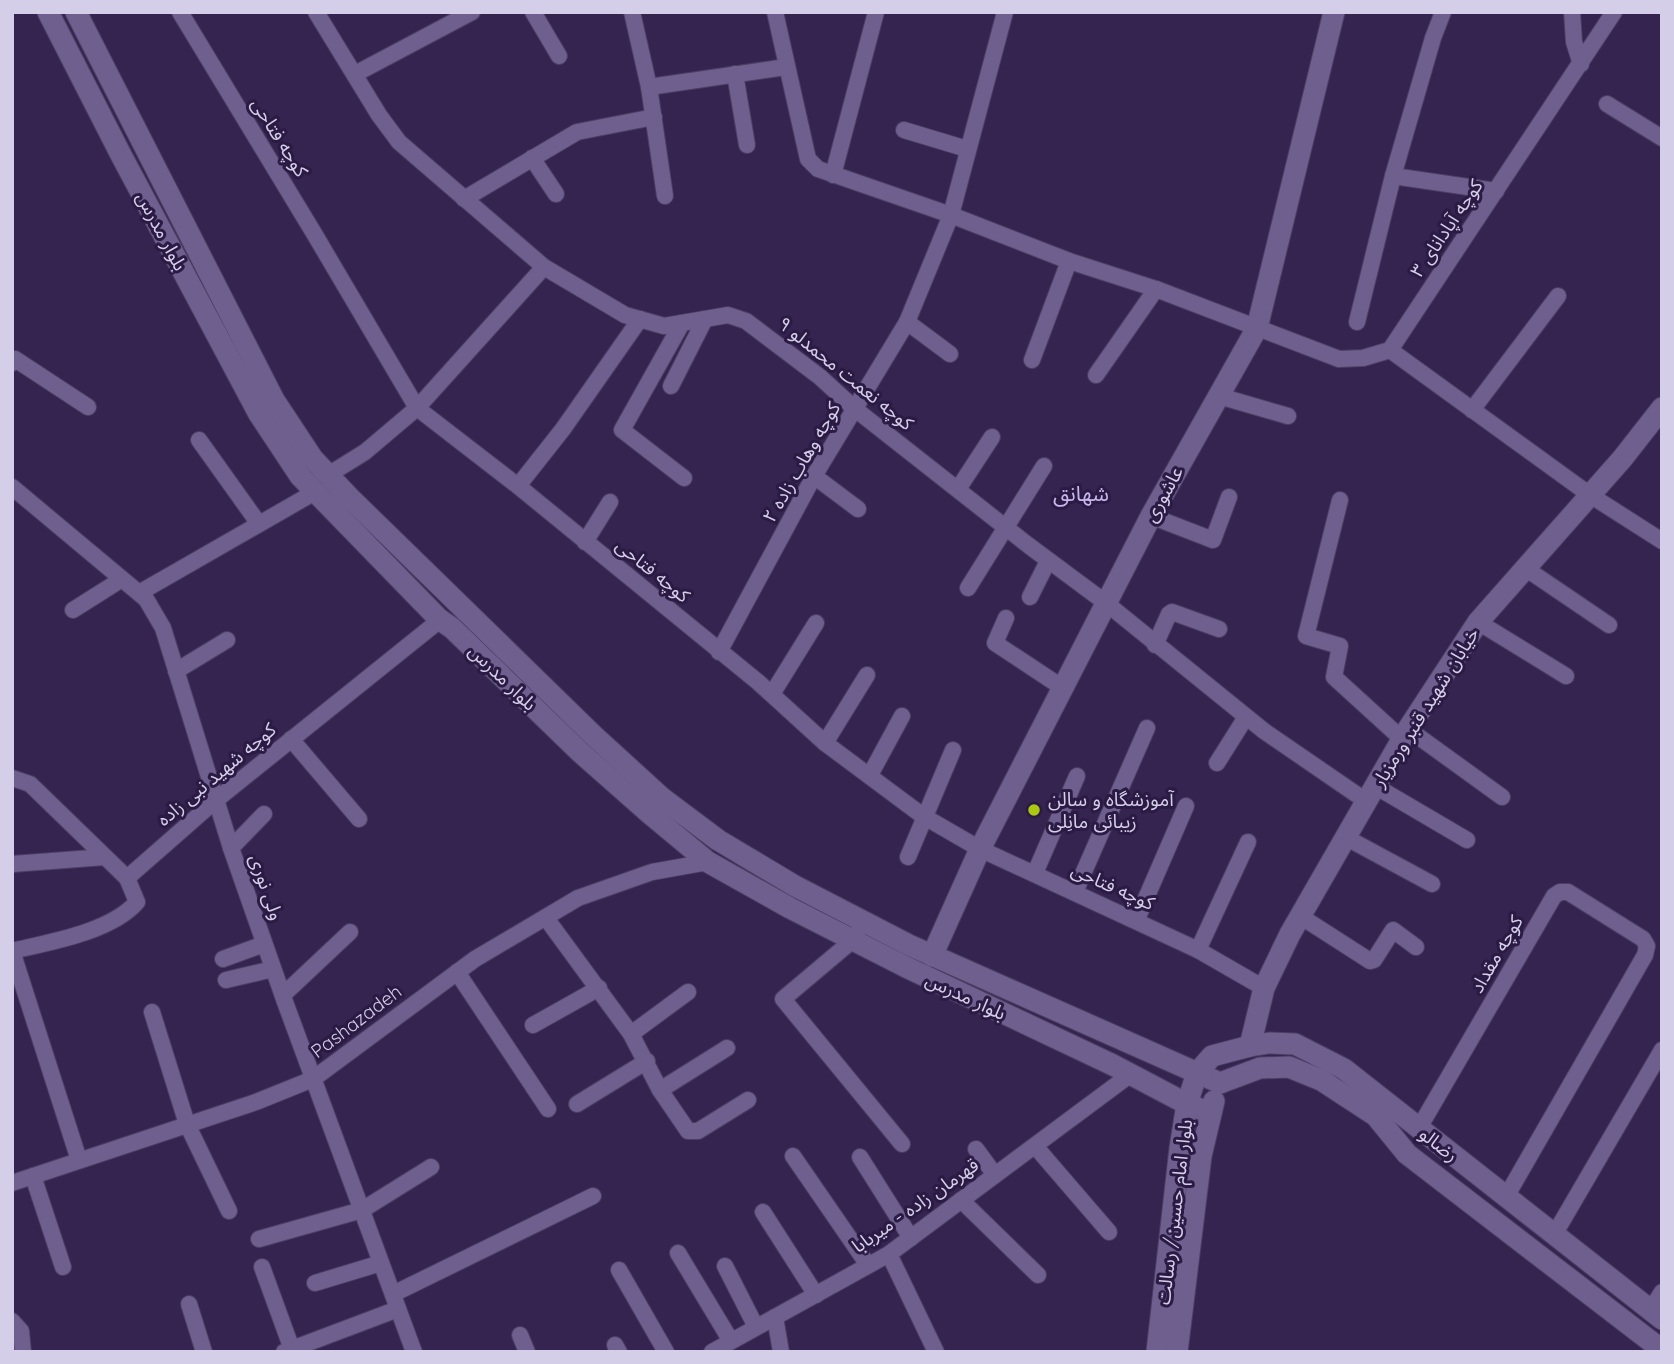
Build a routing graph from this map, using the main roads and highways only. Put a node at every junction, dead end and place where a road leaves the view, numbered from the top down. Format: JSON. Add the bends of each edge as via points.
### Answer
{"nodes":[{"id":1,"x":48,"y":12,"type":"edge"},
{"id":2,"x":76,"y":12,"type":"edge"},
{"id":3,"x":1334,"y":12,"type":"edge"},
{"id":4,"x":1662,"y":408,"type":"edge"},
{"id":5,"x":322,"y":484,"type":"junction"},
{"id":6,"x":858,"y":931,"type":"junction"},
{"id":7,"x":932,"y":956,"type":"junction"},
{"id":8,"x":1250,"y":1046,"type":"junction"},
{"id":9,"x":1197,"y":1073,"type":"junction"},
{"id":10,"x":1220,"y":1083,"type":"junction"},
{"id":11,"x":1187,"y":1104,"type":"junction"},
{"id":12,"x":1211,"y":1113,"type":"junction"},
{"id":13,"x":1656,"y":1315,"type":"edge"},
{"id":14,"x":1662,"y":1350,"type":"edge"},
{"id":15,"x":1157,"y":1352,"type":"edge"},
{"id":16,"x":1177,"y":1352,"type":"edge"}],
"edges":[{"from":1,"to":5,"type":"main road","name":"بلوار مدرس","via":[[259,414],[300,476]]},
{"from":2,"to":5,"type":"main road","name":"بلوار مدرس","via":[[274,400],[313,460]]},
{"from":3,"to":7,"type":"main road","name":"عاشوری","via":[[1257,328],[1151,516],[980,849]]},
{"from":4,"to":8,"type":"main road","name":"خیابان شهید قنبر ورمزیار","via":[[1478,622],[1405,734],[1264,988]]},
{"from":5,"to":6,"type":"main road","name":"بلوار مدرس","via":[[662,798]]},
{"from":5,"to":6,"type":"main road","name":"بلوار مدرس","via":[[440,620],[649,813],[708,862]]},
{"from":6,"to":7,"type":"main road","name":"بلوار مدرس"},
{"from":6,"to":11,"type":"main road","name":"بلوار مدرس"},
{"from":7,"to":9,"type":"main road","name":"بلوار مدرس"},
{"from":8,"to":9,"type":"main road","name":"رضالو","via":[[1212,1056]]},
{"from":8,"to":13,"type":"main road","name":"رضالو","via":[[1295,1044],[1345,1069]]},
{"from":9,"to":10,"type":"main road","name":"بلوار مدرس"},
{"from":9,"to":11,"type":"main road","name":"بلوار امام حسین/ رسالت"},
{"from":10,"to":12,"type":"main road","name":"بلوار امام حسین/ رسالت"},
{"from":10,"to":14,"type":"main road","name":"رضالو","via":[[1260,1068],[1289,1067],[1321,1080],[1377,1116],[1407,1154]]},
{"from":11,"to":12,"type":"main road","name":"بلوار مدرس"},
{"from":11,"to":15,"type":"main road","name":"بلوار امام حسین/ رسالت"},
{"from":12,"to":16,"type":"main road","name":"بلوار امام حسین/ رسالت","via":[[1201,1156]]}]}
